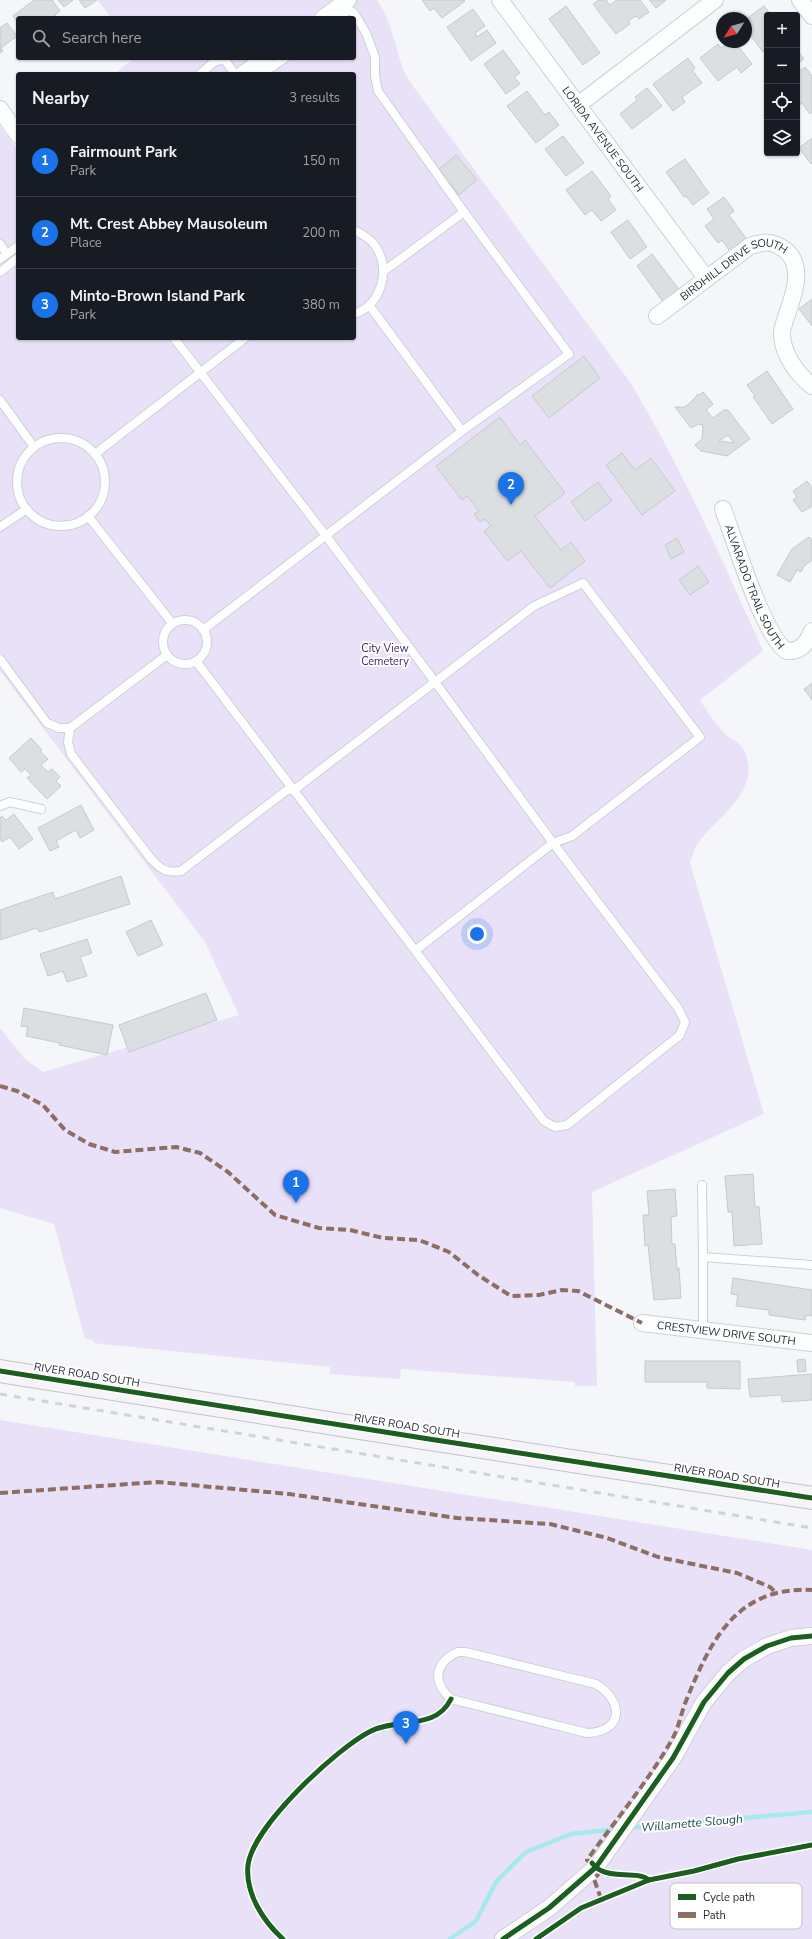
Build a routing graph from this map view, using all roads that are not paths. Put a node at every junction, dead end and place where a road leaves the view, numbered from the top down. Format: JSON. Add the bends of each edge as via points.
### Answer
{"nodes":[{"id":1,"x":348,"y":0,"type":"edge"},
{"id":2,"x":500,"y":0,"type":"edge"},
{"id":3,"x":715,"y":0,"type":"edge"},
{"id":4,"x":800,"y":0,"type":"edge"},
{"id":5,"x":326,"y":16,"type":"edge"},
{"id":6,"x":341,"y":16,"type":"edge"},
{"id":7,"x":355,"y":16,"type":"edge"},
{"id":8,"x":812,"y":16,"type":"edge"},
{"id":9,"x":356,"y":18,"type":"edge"},
{"id":10,"x":221,"y":60,"type":"edge"},
{"id":11,"x":225,"y":60,"type":"edge"},
{"id":12,"x":263,"y":60,"type":"edge"},
{"id":13,"x":282,"y":60,"type":"edge"},
{"id":14,"x":202,"y":72,"type":"edge"},
{"id":15,"x":234,"y":72,"type":"edge"},
{"id":16,"x":246,"y":72,"type":"edge"},
{"id":17,"x":265,"y":72,"type":"edge"},
{"id":18,"x":578,"y":105,"type":"junction"},
{"id":19,"x":0,"y":109,"type":"edge"},
{"id":20,"x":16,"y":132,"type":"edge"},
{"id":21,"x":464,"y":212,"type":"junction"},
{"id":22,"x":356,"y":231,"type":"edge"},
{"id":23,"x":0,"y":244,"type":"edge"},
{"id":24,"x":16,"y":247,"type":"edge"},
{"id":25,"x":7,"y":254,"type":"junction"},
{"id":26,"x":0,"y":260,"type":"edge"},
{"id":27,"x":16,"y":260,"type":"edge"},
{"id":28,"x":384,"y":271,"type":"junction"},
{"id":29,"x":0,"y":272,"type":"edge"},
{"id":30,"x":706,"y":278,"type":"junction"},
{"id":31,"x":369,"y":306,"type":"junction"},
{"id":32,"x":356,"y":313,"type":"edge"},
{"id":33,"x":657,"y":316,"type":"dead end"},
{"id":34,"x":175,"y":340,"type":"edge"},
{"id":35,"x":242,"y":340,"type":"edge"},
{"id":36,"x":200,"y":373,"type":"junction"},
{"id":37,"x":812,"y":386,"type":"edge"},
{"id":38,"x":0,"y":400,"type":"edge"},
{"id":39,"x":462,"y":431,"type":"junction"},
{"id":40,"x":34,"y":447,"type":"junction"},
{"id":41,"x":95,"y":454,"type":"junction"},
{"id":42,"x":27,"y":509,"type":"junction"},
{"id":43,"x":723,"y":509,"type":"dead end"},
{"id":44,"x":88,"y":516,"type":"junction"},
{"id":45,"x":0,"y":527,"type":"edge"},
{"id":46,"x":326,"y":536,"type":"junction"},
{"id":47,"x":172,"y":623,"type":"junction"},
{"id":48,"x":204,"y":630,"type":"junction"},
{"id":49,"x":812,"y":631,"type":"edge"},
{"id":50,"x":167,"y":656,"type":"junction"},
{"id":51,"x":0,"y":659,"type":"edge"},
{"id":52,"x":196,"y":661,"type":"junction"},
{"id":53,"x":435,"y":682,"type":"junction"},
{"id":54,"x":70,"y":728,"type":"junction"},
{"id":55,"x":294,"y":790,"type":"junction"},
{"id":56,"x":0,"y":806,"type":"edge"},
{"id":57,"x":41,"y":809,"type":"dead end"},
{"id":58,"x":553,"y":843,"type":"junction"},
{"id":59,"x":416,"y":950,"type":"junction"},
{"id":60,"x":702,"y":1184,"type":"dead end"},
{"id":61,"x":703,"y":1257,"type":"junction"},
{"id":62,"x":812,"y":1265,"type":"edge"},
{"id":63,"x":642,"y":1323,"type":"dead end"},
{"id":64,"x":703,"y":1331,"type":"junction"},
{"id":65,"x":812,"y":1343,"type":"edge"},
{"id":66,"x":0,"y":1371,"type":"edge"},
{"id":67,"x":812,"y":1498,"type":"edge"},
{"id":68,"x":812,"y":1636,"type":"edge"},
{"id":69,"x":617,"y":1714,"type":"joint"},
{"id":70,"x":503,"y":1939,"type":"edge"}],
"edges":[{"from":1,"to":5,"type":"street"},
{"from":2,"to":18,"type":"street","name":"LORIDA AVENUE SOUTH"},
{"from":3,"to":18,"type":"street"},
{"from":4,"to":8,"type":"street"},
{"from":6,"to":7,"type":"lane","via":[[350,10]]},
{"from":9,"to":21,"type":"lane","via":[[375,57],[378,91]]},
{"from":10,"to":14,"type":"lane"},
{"from":11,"to":15,"type":"lane"},
{"from":12,"to":16,"type":"street"},
{"from":13,"to":17,"type":"lane"},
{"from":18,"to":30,"type":"street","name":"LORIDA AVENUE SOUTH"},
{"from":19,"to":20,"type":"street"},
{"from":21,"to":28,"type":"lane"},
{"from":21,"to":39,"type":"lane","via":[[569,354]]},
{"from":22,"to":28,"type":"lane","via":[[375,245]]},
{"from":23,"to":25,"type":"lane"},
{"from":24,"to":25,"type":"lane"},
{"from":25,"to":26,"type":"lane"},
{"from":27,"to":29,"type":"lane"},
{"from":28,"to":31,"type":"lane","via":[[380,290]]},
{"from":30,"to":33,"type":"street","name":"BIRDHILL DRIVE SOUTH"},
{"from":30,"to":37,"type":"street","name":"BIRDHILL DRIVE SOUTH","via":[[750,246],[763,241],[775,243],[786,251],[795,264],[796,277],[782,333],[784,346],[800,377]]},
{"from":31,"to":32,"type":"lane"},
{"from":31,"to":39,"type":"lane"},
{"from":34,"to":36,"type":"lane"},
{"from":35,"to":36,"type":"lane"},
{"from":36,"to":41,"type":"lane"},
{"from":36,"to":46,"type":"lane"},
{"from":38,"to":40,"type":"lane"},
{"from":39,"to":46,"type":"lane"},
{"from":40,"to":41,"type":"lane","via":[[46,440],[73,439]]},
{"from":40,"to":42,"type":"lane","via":[[19,469],[17,483],[20,497]]},
{"from":41,"to":44,"type":"lane","via":[[102,466],[105,480],[98,506]]},
{"from":42,"to":44,"type":"lane","via":[[37,518],[63,526],[77,523]]},
{"from":42,"to":45,"type":"lane"},
{"from":43,"to":49,"type":"street","name":"ALVARADO TRAIL SOUTH","via":[[754,593],[778,643],[787,651],[798,650],[806,643]]},
{"from":44,"to":47,"type":"lane"},
{"from":46,"to":48,"type":"lane"},
{"from":46,"to":53,"type":"lane"},
{"from":47,"to":48,"type":"lane","via":[[186,619],[199,624]]},
{"from":47,"to":50,"type":"lane","via":[[163,635],[162,643]]},
{"from":48,"to":52,"type":"lane","via":[[206,650]]},
{"from":50,"to":52,"type":"lane","via":[[181,664]]},
{"from":50,"to":54,"type":"lane"},
{"from":51,"to":54,"type":"lane","via":[[47,723],[59,728]]},
{"from":52,"to":55,"type":"lane"},
{"from":53,"to":55,"type":"lane"},
{"from":53,"to":58,"type":"lane"},
{"from":53,"to":58,"type":"lane","via":[[534,606],[583,583],[700,737],[572,836]]},
{"from":54,"to":55,"type":"lane","via":[[68,742],[71,754],[152,860],[160,869],[169,873],[181,871],[287,790]]},
{"from":55,"to":59,"type":"lane"},
{"from":56,"to":57,"type":"lane","via":[[10,802]]},
{"from":58,"to":59,"type":"lane"},
{"from":58,"to":59,"type":"lane","via":[[678,1008],[685,1022],[680,1035],[567,1125],[555,1127],[544,1121]]},
{"from":60,"to":61,"type":"lane"},
{"from":61,"to":62,"type":"lane"},
{"from":61,"to":64,"type":"lane"},
{"from":63,"to":64,"type":"street","name":"CRESTVIEW DRIVE SOUTH"},
{"from":64,"to":65,"type":"street","name":"CRESTVIEW DRIVE SOUTH"},
{"from":66,"to":67,"type":"main road","name":"RIVER ROAD SOUTH"},
{"from":68,"to":70,"type":"street","via":[[791,1638],[767,1646],[744,1659],[728,1673],[704,1702],[677,1753],[631,1820],[589,1875],[549,1908]]},
{"from":69,"to":69,"type":"lane","via":[[612,1697],[600,1686],[465,1652],[458,1652],[446,1659],[439,1671],[439,1685],[451,1699],[587,1733],[602,1730]]}]}
